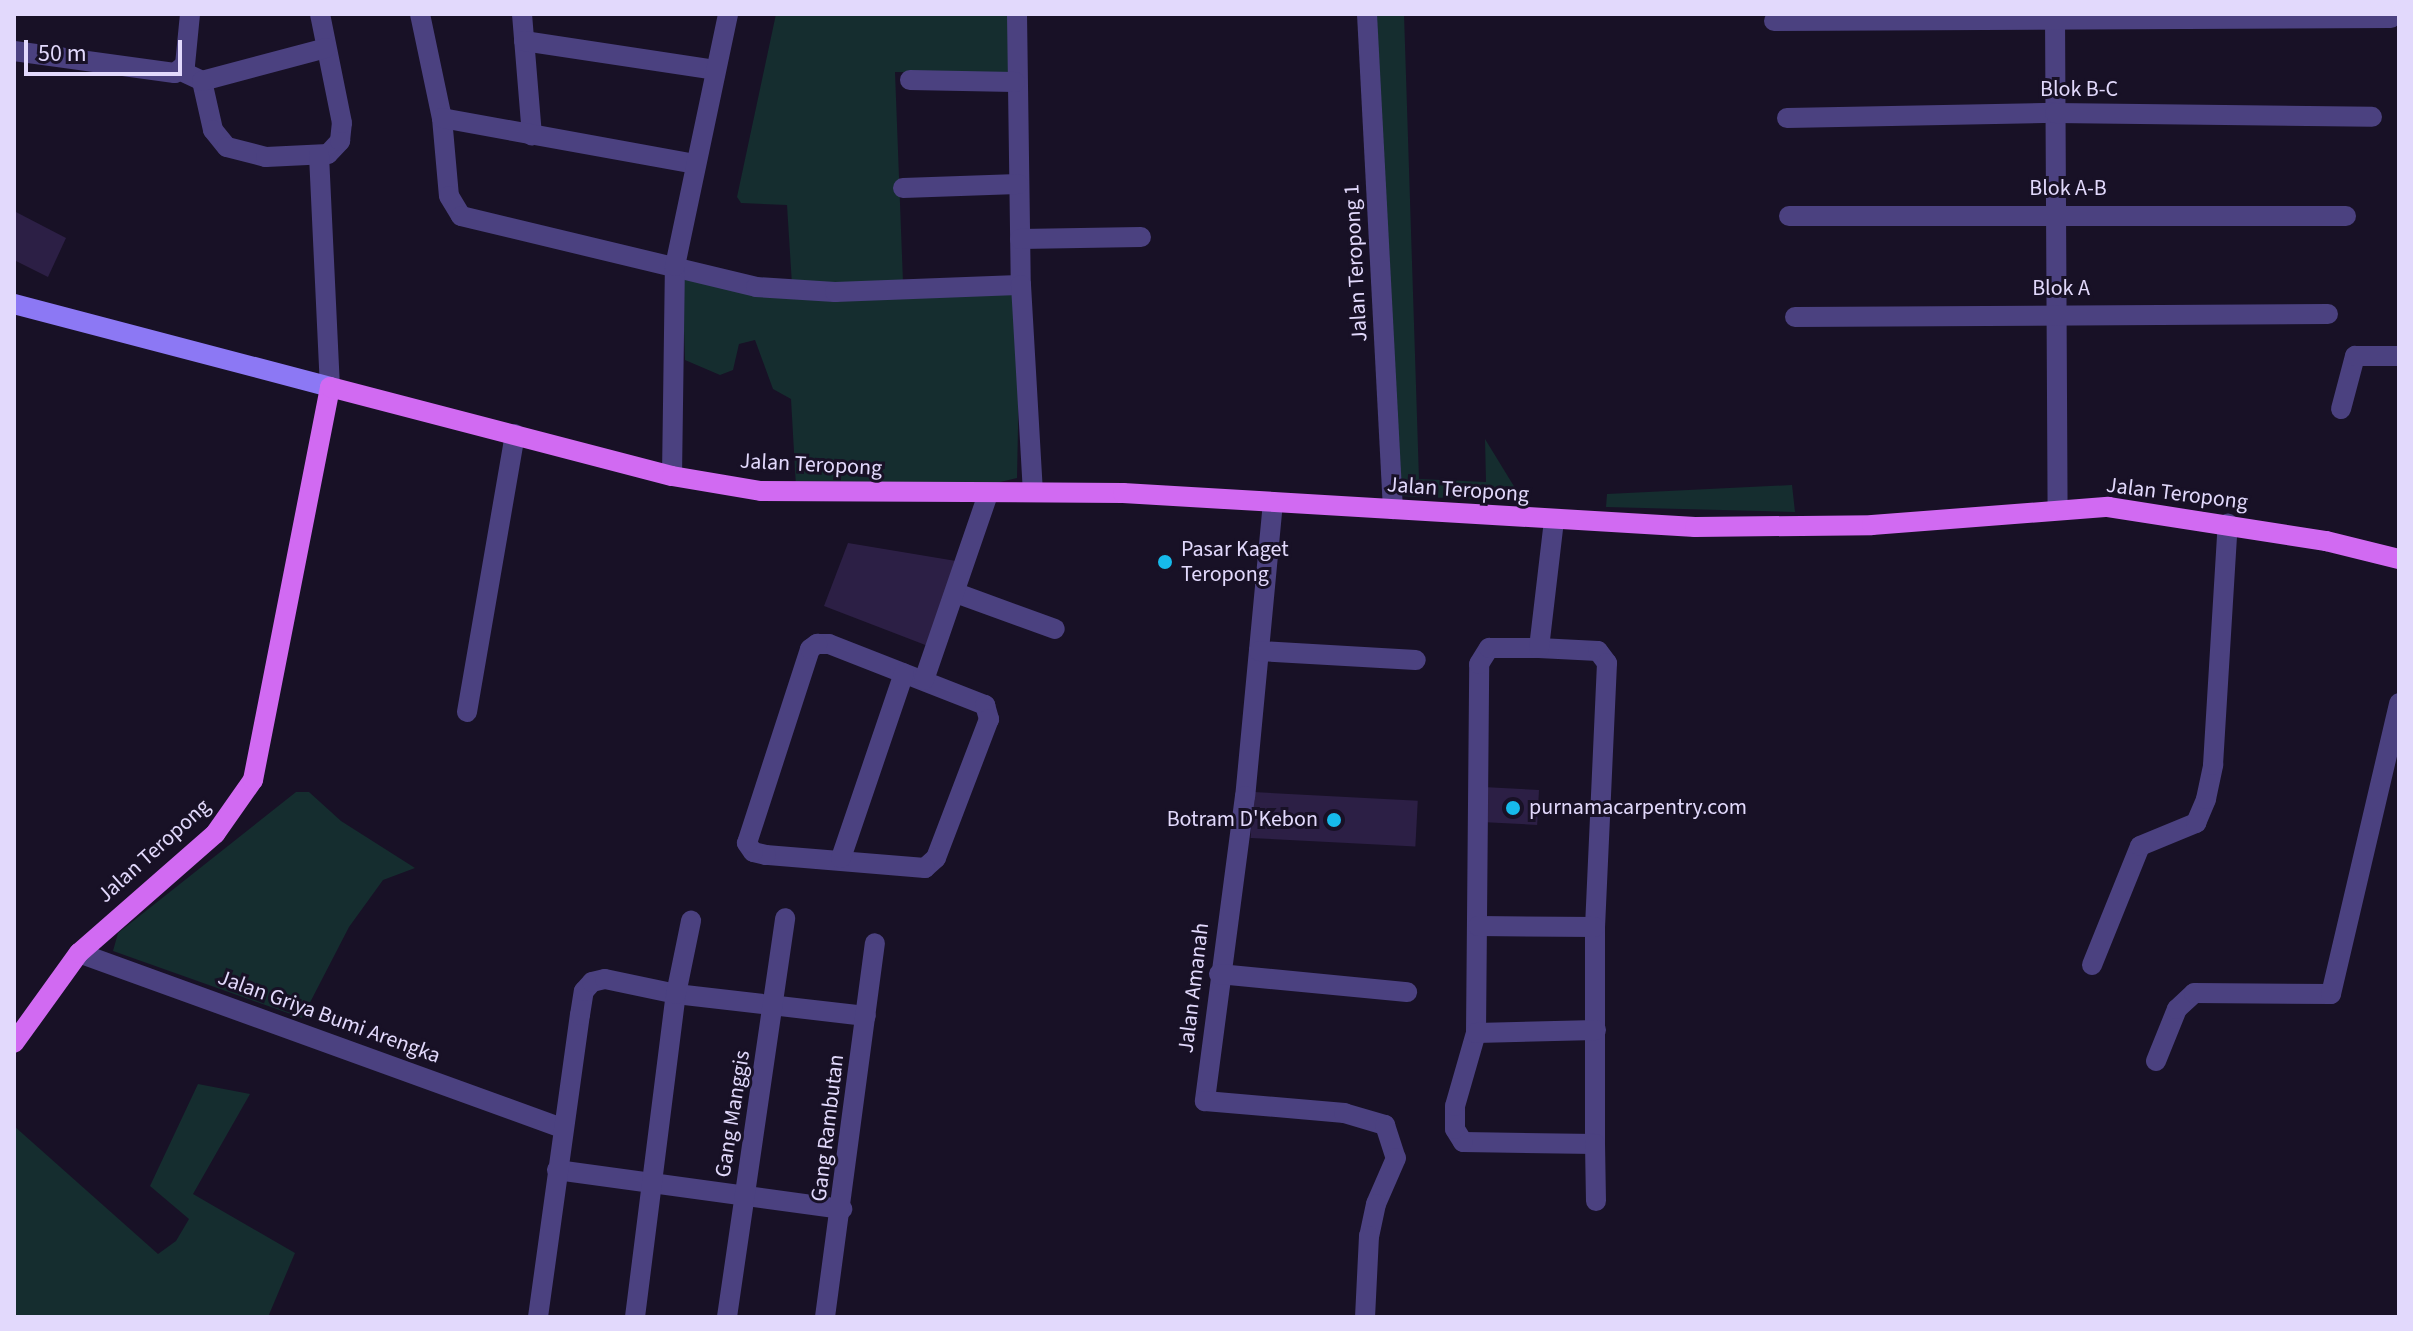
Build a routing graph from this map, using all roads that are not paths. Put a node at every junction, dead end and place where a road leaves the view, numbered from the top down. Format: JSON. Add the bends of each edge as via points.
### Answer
{"nodes":[{"id":1,"x":190,"y":14,"type":"edge"},
{"id":2,"x":320,"y":14,"type":"edge"},
{"id":3,"x":420,"y":14,"type":"edge"},
{"id":4,"x":522,"y":14,"type":"edge"},
{"id":5,"x":728,"y":14,"type":"edge"},
{"id":6,"x":1017,"y":14,"type":"edge"},
{"id":7,"x":1367,"y":14,"type":"edge"},
{"id":8,"x":2055,"y":17,"type":"edge"},
{"id":9,"x":2391,"y":18,"type":"dead end"},
{"id":10,"x":1774,"y":21,"type":"dead end"},
{"id":11,"x":524,"y":41,"type":"junction"},
{"id":12,"x":326,"y":48,"type":"junction"},
{"id":13,"x":14,"y":51,"type":"edge"},
{"id":14,"x":715,"y":70,"type":"junction"},
{"id":15,"x":181,"y":71,"type":"junction"},
{"id":16,"x":910,"y":80,"type":"dead end"},
{"id":17,"x":202,"y":81,"type":"junction"},
{"id":18,"x":1015,"y":82,"type":"junction"},
{"id":19,"x":2055,"y":113,"type":"junction"},
{"id":20,"x":2372,"y":117,"type":"dead end"},
{"id":21,"x":442,"y":118,"type":"junction"},
{"id":22,"x":1787,"y":118,"type":"dead end"},
{"id":23,"x":532,"y":136,"type":"junction"},
{"id":24,"x":319,"y":155,"type":"junction"},
{"id":25,"x":694,"y":164,"type":"junction"},
{"id":26,"x":1018,"y":184,"type":"junction"},
{"id":27,"x":903,"y":188,"type":"dead end"},
{"id":28,"x":2056,"y":212,"type":"junction"},
{"id":29,"x":1789,"y":216,"type":"dead end"},
{"id":30,"x":2346,"y":216,"type":"dead end"},
{"id":31,"x":1141,"y":237,"type":"dead end"},
{"id":32,"x":1020,"y":239,"type":"junction"},
{"id":33,"x":675,"y":266,"type":"junction"},
{"id":34,"x":1021,"y":285,"type":"junction"},
{"id":35,"x":14,"y":304,"type":"edge"},
{"id":36,"x":2057,"y":313,"type":"junction"},
{"id":37,"x":2328,"y":314,"type":"dead end"},
{"id":38,"x":1795,"y":317,"type":"dead end"},
{"id":39,"x":2399,"y":356,"type":"edge"},
{"id":40,"x":322,"y":385,"type":"junction"},
{"id":41,"x":2341,"y":409,"type":"dead end"},
{"id":42,"x":515,"y":434,"type":"junction"},
{"id":43,"x":672,"y":476,"type":"junction"},
{"id":44,"x":1033,"y":492,"type":"junction"},
{"id":45,"x":988,"y":494,"type":"junction"},
{"id":46,"x":1273,"y":502,"type":"junction"},
{"id":47,"x":2058,"y":508,"type":"junction"},
{"id":48,"x":1393,"y":509,"type":"junction"},
{"id":49,"x":1554,"y":521,"type":"junction"},
{"id":50,"x":2228,"y":523,"type":"junction"},
{"id":51,"x":2399,"y":559,"type":"edge"},
{"id":52,"x":956,"y":593,"type":"junction"},
{"id":53,"x":1055,"y":629,"type":"dead end"},
{"id":54,"x":1539,"y":648,"type":"junction"},
{"id":55,"x":1259,"y":651,"type":"junction"},
{"id":56,"x":1416,"y":660,"type":"dead end"},
{"id":57,"x":914,"y":677,"type":"junction"},
{"id":58,"x":2399,"y":703,"type":"edge"},
{"id":59,"x":467,"y":712,"type":"dead end"},
{"id":60,"x":841,"y":858,"type":"junction"},
{"id":61,"x":785,"y":918,"type":"dead end"},
{"id":62,"x":691,"y":921,"type":"dead end"},
{"id":63,"x":1478,"y":926,"type":"junction"},
{"id":64,"x":1595,"y":927,"type":"junction"},
{"id":65,"x":875,"y":943,"type":"dead end"},
{"id":66,"x":79,"y":953,"type":"junction"},
{"id":67,"x":2092,"y":965,"type":"dead end"},
{"id":68,"x":1219,"y":974,"type":"junction"},
{"id":69,"x":1407,"y":992,"type":"dead end"},
{"id":70,"x":676,"y":994,"type":"junction"},
{"id":71,"x":774,"y":1006,"type":"junction"},
{"id":72,"x":866,"y":1016,"type":"junction"},
{"id":73,"x":1596,"y":1030,"type":"junction"},
{"id":74,"x":1476,"y":1033,"type":"junction"},
{"id":75,"x":14,"y":1043,"type":"edge"},
{"id":76,"x":2156,"y":1061,"type":"dead end"},
{"id":77,"x":562,"y":1128,"type":"junction"},
{"id":78,"x":1595,"y":1144,"type":"junction"},
{"id":79,"x":557,"y":1170,"type":"junction"},
{"id":80,"x":652,"y":1183,"type":"junction"},
{"id":81,"x":744,"y":1196,"type":"junction"},
{"id":82,"x":1596,"y":1201,"type":"dead end"},
{"id":83,"x":842,"y":1209,"type":"junction"},
{"id":84,"x":538,"y":1317,"type":"edge"},
{"id":85,"x":635,"y":1317,"type":"edge"},
{"id":86,"x":727,"y":1317,"type":"edge"},
{"id":87,"x":825,"y":1317,"type":"edge"},
{"id":88,"x":1365,"y":1317,"type":"edge"}],
"edges":[{"from":1,"to":15,"type":"street"},
{"from":2,"to":12,"type":"street"},
{"from":3,"to":21,"type":"street"},
{"from":4,"to":11,"type":"street"},
{"from":5,"to":14,"type":"street"},
{"from":6,"to":18,"type":"street"},
{"from":7,"to":48,"type":"street","name":"Jalan Teropong 1"},
{"from":8,"to":9,"type":"street"},
{"from":8,"to":10,"type":"street"},
{"from":8,"to":19,"type":"street"},
{"from":11,"to":14,"type":"street"},
{"from":11,"to":23,"type":"street"},
{"from":12,"to":17,"type":"street"},
{"from":12,"to":24,"type":"street","via":[[342,123],[336,147]]},
{"from":13,"to":15,"type":"street"},
{"from":14,"to":25,"type":"street"},
{"from":15,"to":17,"type":"street"},
{"from":16,"to":18,"type":"street"},
{"from":17,"to":24,"type":"street","via":[[213,130],[227,147],[266,157]]},
{"from":18,"to":26,"type":"street"},
{"from":19,"to":20,"type":"street","name":"Blok B-C"},
{"from":19,"to":22,"type":"street","name":"Blok B-C"},
{"from":19,"to":28,"type":"street"},
{"from":21,"to":23,"type":"street"},
{"from":21,"to":33,"type":"street","via":[[449,196],[461,216]]},
{"from":23,"to":25,"type":"street"},
{"from":24,"to":40,"type":"street"},
{"from":25,"to":33,"type":"street"},
{"from":26,"to":27,"type":"street"},
{"from":26,"to":32,"type":"street"},
{"from":28,"to":29,"type":"street","name":"Blok A-B"},
{"from":28,"to":30,"type":"street","name":"Blok A-B"},
{"from":28,"to":36,"type":"street"},
{"from":31,"to":32,"type":"street"},
{"from":32,"to":34,"type":"street"},
{"from":33,"to":34,"type":"street","via":[[756,287],[835,292]]},
{"from":33,"to":43,"type":"street"},
{"from":34,"to":44,"type":"street"},
{"from":35,"to":40,"type":"street"},
{"from":36,"to":37,"type":"street","name":"Blok A"},
{"from":36,"to":38,"type":"street","name":"Blok A"},
{"from":36,"to":47,"type":"street"},
{"from":39,"to":41,"type":"street","via":[[2355,356]]},
{"from":40,"to":42,"type":"main road","name":"Jalan Teropong"},
{"from":40,"to":66,"type":"main road","name":"Jalan Teropong","via":[[253,780],[215,834]]},
{"from":42,"to":43,"type":"main road","name":"Jalan Teropong"},
{"from":42,"to":59,"type":"street"},
{"from":43,"to":45,"type":"main road","name":"Jalan Teropong","via":[[761,491]]},
{"from":44,"to":45,"type":"main road","name":"Jalan Teropong"},
{"from":44,"to":46,"type":"main road","name":"Jalan Teropong"},
{"from":45,"to":52,"type":"street"},
{"from":46,"to":48,"type":"main road","name":"Jalan Teropong"},
{"from":46,"to":55,"type":"street","name":"Jalan Amanah"},
{"from":47,"to":49,"type":"main road","name":"Jalan Teropong","via":[[1859,525]]},
{"from":47,"to":50,"type":"main road","name":"Jalan Teropong","via":[[2108,507]]},
{"from":48,"to":49,"type":"main road","name":"Jalan Teropong"},
{"from":49,"to":54,"type":"street"},
{"from":50,"to":51,"type":"main road","name":"Jalan Teropong"},
{"from":50,"to":67,"type":"street","via":[[2213,765],[2206,799],[2196,823],[2140,846]]},
{"from":52,"to":53,"type":"street"},
{"from":52,"to":57,"type":"street"},
{"from":54,"to":63,"type":"street","via":[[1489,648],[1479,664]]},
{"from":54,"to":64,"type":"street","via":[[1606,656]]},
{"from":55,"to":56,"type":"street"},
{"from":55,"to":68,"type":"street","name":"Jalan Amanah"},
{"from":57,"to":60,"type":"street"},
{"from":57,"to":60,"type":"street","via":[[985,705],[989,719],[936,858],[917,870]]},
{"from":57,"to":60,"type":"street","via":[[829,644],[810,649],[747,843],[753,852],[766,855]]},
{"from":58,"to":76,"type":"street","via":[[2331,994],[2194,993],[2177,1009]]},
{"from":61,"to":71,"type":"street","name":"Gang Manggis"},
{"from":62,"to":70,"type":"street"},
{"from":63,"to":64,"type":"street"},
{"from":63,"to":74,"type":"street"},
{"from":64,"to":73,"type":"street"},
{"from":65,"to":72,"type":"street","name":"Gang Rambutan"},
{"from":66,"to":75,"type":"main road","name":"Jalan Teropong"},
{"from":66,"to":77,"type":"street","name":"Jalan Griya Bumi Arengka"},
{"from":68,"to":69,"type":"street"},
{"from":68,"to":88,"type":"street","name":"Jalan Amanah","via":[[1205,1101],[1344,1113],[1385,1125],[1396,1144],[1369,1236]]},
{"from":70,"to":71,"type":"street"},
{"from":70,"to":77,"type":"street","via":[[605,979],[584,991]]},
{"from":70,"to":80,"type":"street"},
{"from":71,"to":72,"type":"street"},
{"from":71,"to":81,"type":"street","name":"Gang Manggis"},
{"from":72,"to":83,"type":"street","name":"Gang Rambutan"},
{"from":73,"to":74,"type":"street"},
{"from":73,"to":78,"type":"street"},
{"from":74,"to":78,"type":"street","via":[[1457,1090],[1458,1138]]},
{"from":77,"to":79,"type":"street"},
{"from":78,"to":82,"type":"street"},
{"from":79,"to":80,"type":"street"},
{"from":79,"to":84,"type":"street"},
{"from":80,"to":81,"type":"street"},
{"from":80,"to":85,"type":"street"},
{"from":81,"to":83,"type":"street"},
{"from":81,"to":86,"type":"street","name":"Gang Manggis"},
{"from":83,"to":87,"type":"street","name":"Gang Rambutan"}]}
